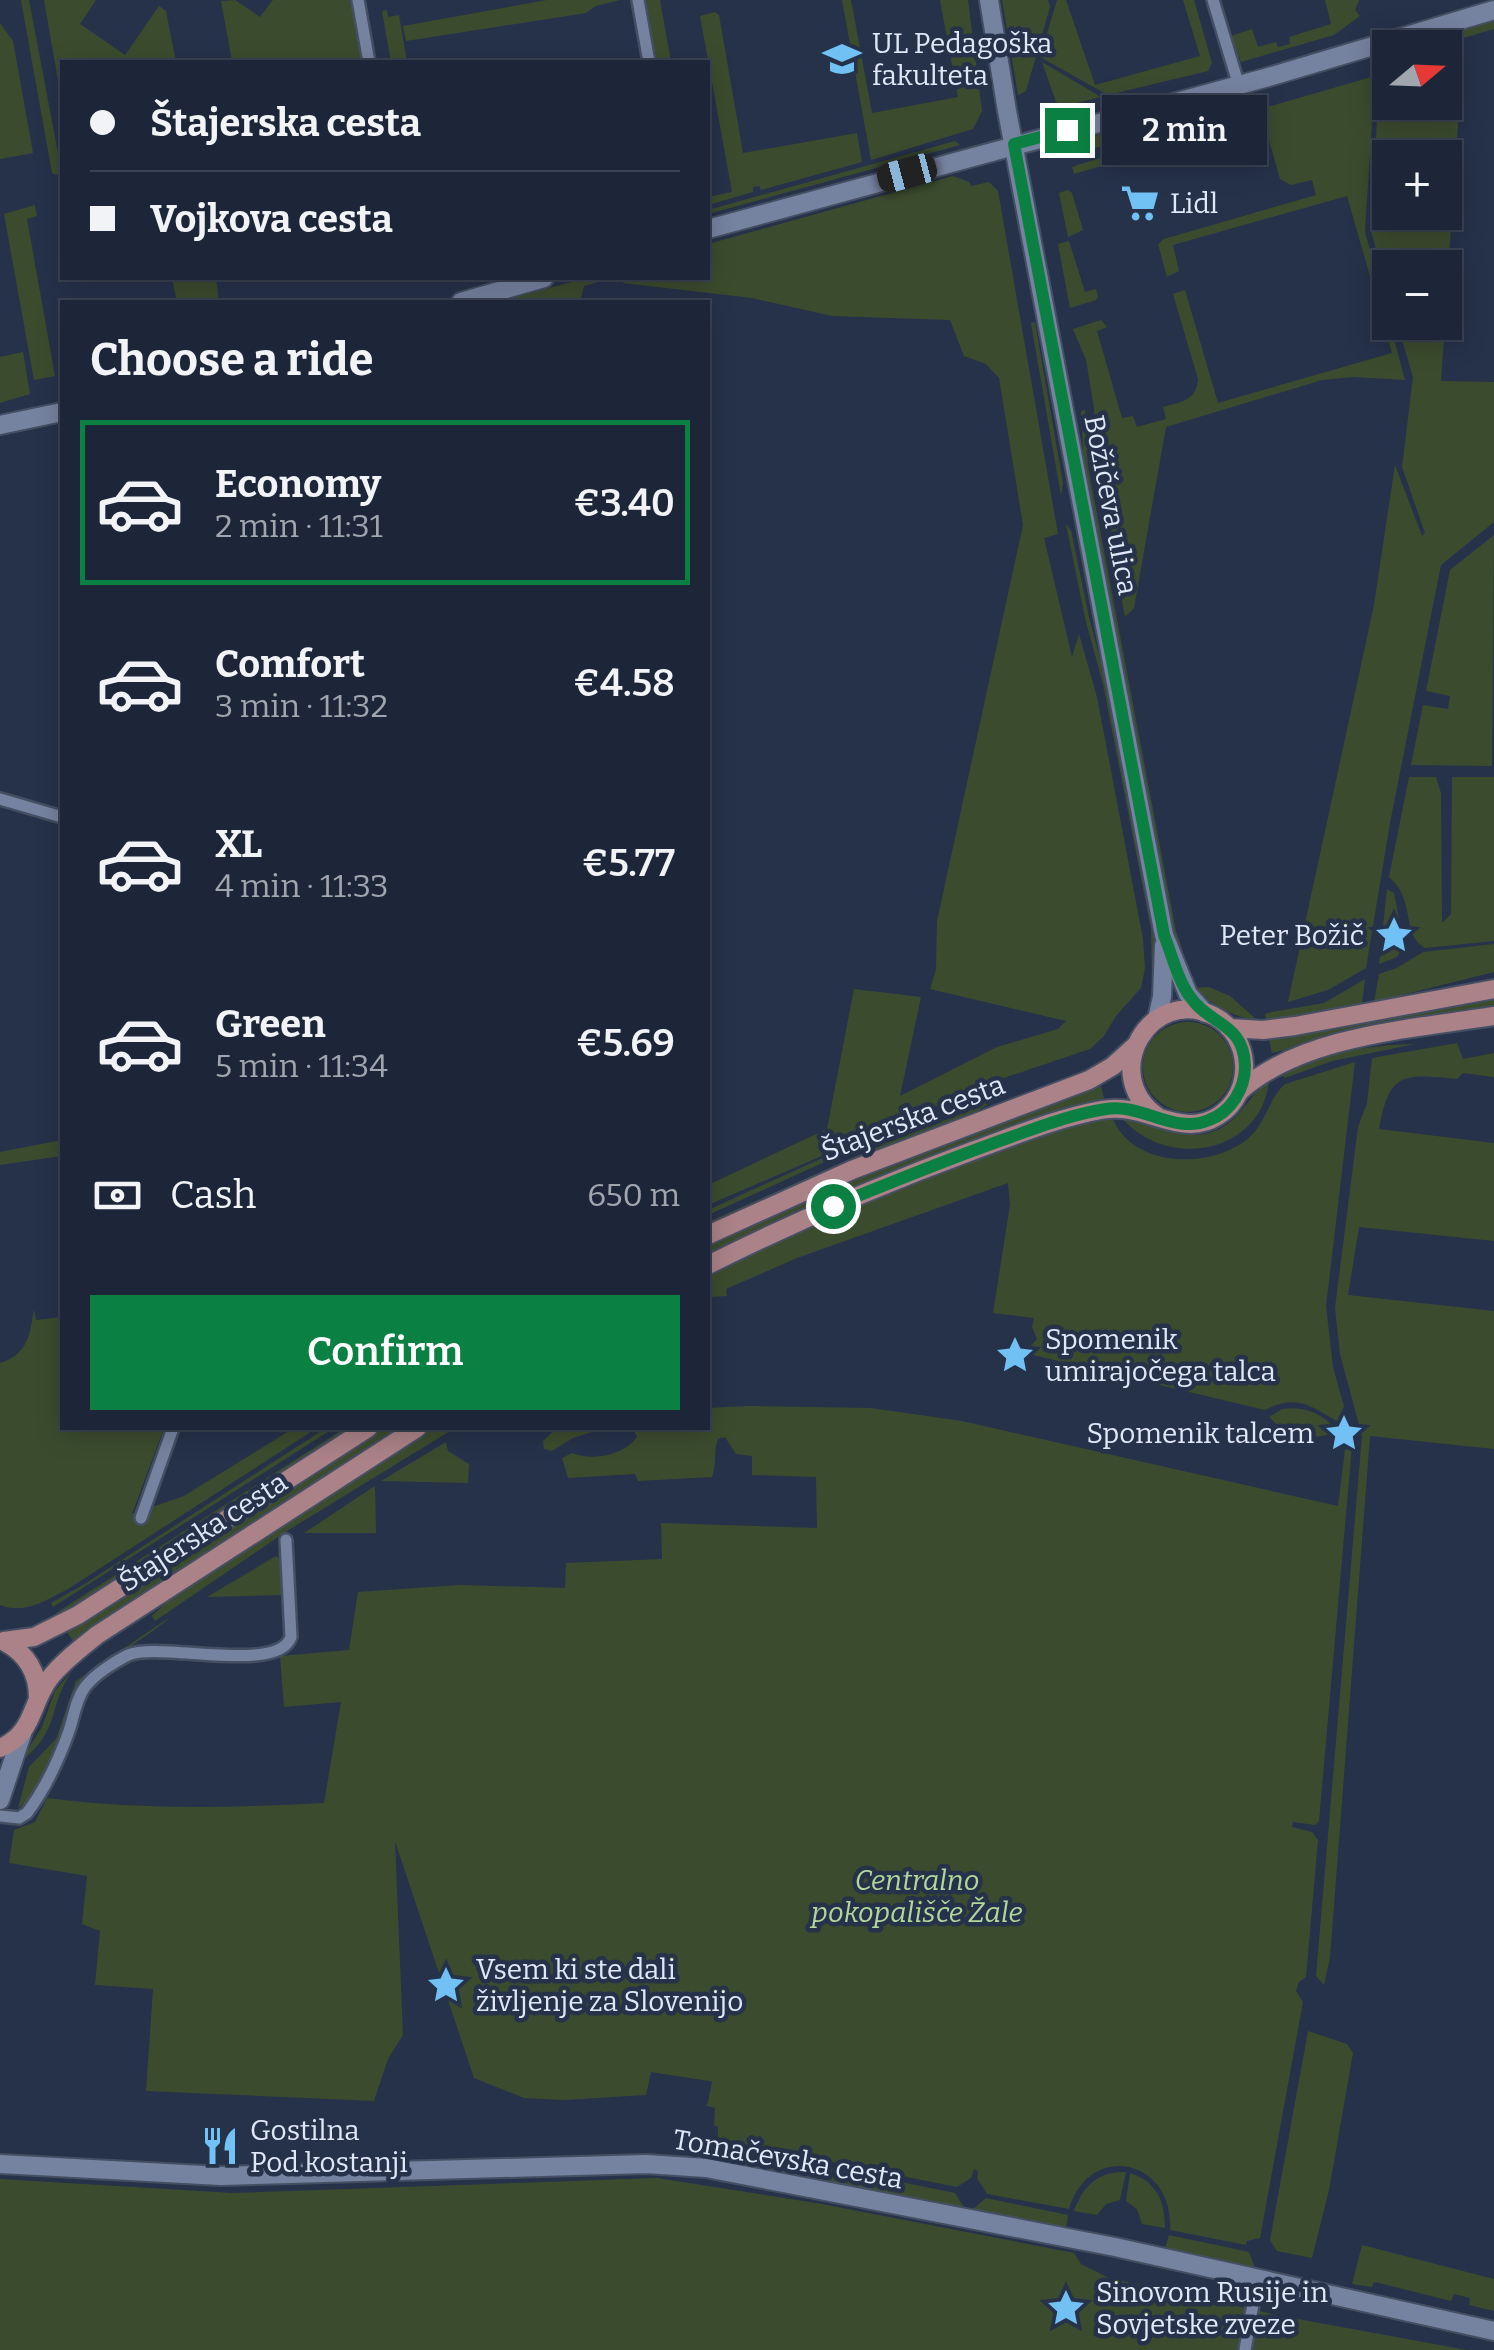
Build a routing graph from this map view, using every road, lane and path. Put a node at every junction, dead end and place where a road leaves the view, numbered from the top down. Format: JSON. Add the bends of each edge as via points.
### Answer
{"nodes":[{"id":1,"x":358,"y":0,"type":"edge"},
{"id":2,"x":638,"y":0,"type":"edge"},
{"id":3,"x":989,"y":0,"type":"edge"},
{"id":4,"x":1212,"y":0,"type":"edge"},
{"id":5,"x":1494,"y":10,"type":"edge"},
{"id":6,"x":369,"y":60,"type":"edge"},
{"id":7,"x":649,"y":60,"type":"edge"},
{"id":8,"x":1238,"y":86,"type":"junction"},
{"id":9,"x":1014,"y":144,"type":"junction"},
{"id":10,"x":710,"y":228,"type":"edge"},
{"id":11,"x":537,"y":280,"type":"edge"},
{"id":12,"x":468,"y":300,"type":"edge"},
{"id":13,"x":60,"y":412,"type":"edge"},
{"id":14,"x":0,"y":426,"type":"edge"},
{"id":15,"x":0,"y":800,"type":"edge"},
{"id":16,"x":60,"y":816,"type":"edge"},
{"id":17,"x":1164,"y":935,"type":"junction"},
{"id":18,"x":1494,"y":989,"type":"edge"},
{"id":19,"x":1205,"y":1012,"type":"junction"},
{"id":20,"x":1494,"y":1016,"type":"edge"},
{"id":21,"x":1158,"y":1019,"type":"junction"},
{"id":22,"x":1229,"y":1028,"type":"junction"},
{"id":23,"x":1135,"y":1046,"type":"junction"},
{"id":24,"x":1240,"y":1091,"type":"junction"},
{"id":25,"x":1157,"y":1116,"type":"junction"},
{"id":26,"x":710,"y":1234,"type":"edge"},
{"id":27,"x":710,"y":1263,"type":"edge"},
{"id":28,"x":172,"y":1430,"type":"edge"},
{"id":29,"x":365,"y":1430,"type":"edge"},
{"id":30,"x":414,"y":1430,"type":"edge"},
{"id":31,"x":141,"y":1518,"type":"dead end"},
{"id":32,"x":286,"y":1540,"type":"dead end"},
{"id":33,"x":2,"y":1640,"type":"edge"},
{"id":34,"x":38,"y":1702,"type":"junction"},
{"id":35,"x":22,"y":1734,"type":"junction"},
{"id":36,"x":0,"y":1748,"type":"edge"},
{"id":37,"x":0,"y":1800,"type":"edge"},
{"id":38,"x":0,"y":1816,"type":"edge"},
{"id":39,"x":0,"y":2164,"type":"edge"},
{"id":40,"x":1256,"y":2287,"type":"dead end"},
{"id":41,"x":1494,"y":2331,"type":"edge"},
{"id":42,"x":1245,"y":2350,"type":"edge"}],
"edges":[{"from":1,"to":6,"type":"street"},
{"from":2,"to":7,"type":"street"},
{"from":3,"to":9,"type":"street","name":"Božičeva ulica"},
{"from":4,"to":8,"type":"street"},
{"from":5,"to":8,"type":"street"},
{"from":8,"to":9,"type":"street"},
{"from":9,"to":10,"type":"street"},
{"from":9,"to":17,"type":"street","name":"Božičeva ulica"},
{"from":11,"to":12,"type":"street"},
{"from":13,"to":14,"type":"street"},
{"from":15,"to":16,"type":"street"},
{"from":17,"to":19,"type":"street","name":"Božičeva ulica","via":[[1188,994]]},
{"from":17,"to":21,"type":"street","name":"Božičeva ulica"},
{"from":18,"to":22,"type":"main road","via":[[1295,1026]]},
{"from":19,"to":21,"type":"main road","via":[[1181,1010]]},
{"from":19,"to":22,"type":"main road"},
{"from":20,"to":24,"type":"main road","name":"Štajerska cesta","via":[[1306,1053],[1272,1066]]},
{"from":21,"to":23,"type":"main road","name":"Štajerska cesta"},
{"from":22,"to":24,"type":"main road","via":[[1244,1056]]},
{"from":23,"to":25,"type":"main road","via":[[1132,1082]]},
{"from":23,"to":26,"type":"main road","name":"Štajerska cesta","via":[[1089,1080],[866,1164]]},
{"from":24,"to":25,"type":"main road","name":"Štajerska cesta","via":[[1226,1110],[1204,1122],[1180,1124]]},
{"from":25,"to":27,"type":"main road","name":"Štajerska cesta","via":[[1121,1107],[1044,1125],[874,1189]]},
{"from":28,"to":31,"type":"street"},
{"from":29,"to":33,"type":"main road","name":"Štajerska cesta","via":[[78,1615],[34,1637]]},
{"from":30,"to":34,"type":"main road","name":"Štajerska cesta","via":[[97,1635],[51,1676]]},
{"from":32,"to":38,"type":"street","via":[[290,1637],[283,1648],[132,1653],[84,1689],[27,1814]]},
{"from":33,"to":34,"type":"main road","name":"Štajerska cesta","via":[[31,1666]]},
{"from":34,"to":35,"type":"main road","name":"Štajerska cesta"},
{"from":35,"to":36,"type":"main road"},
{"from":35,"to":37,"type":"street"},
{"from":39,"to":41,"type":"street","name":"Tomačevska cesta","via":[[221,2176],[706,2168],[1114,2247]]},
{"from":40,"to":42,"type":"street"}]}
